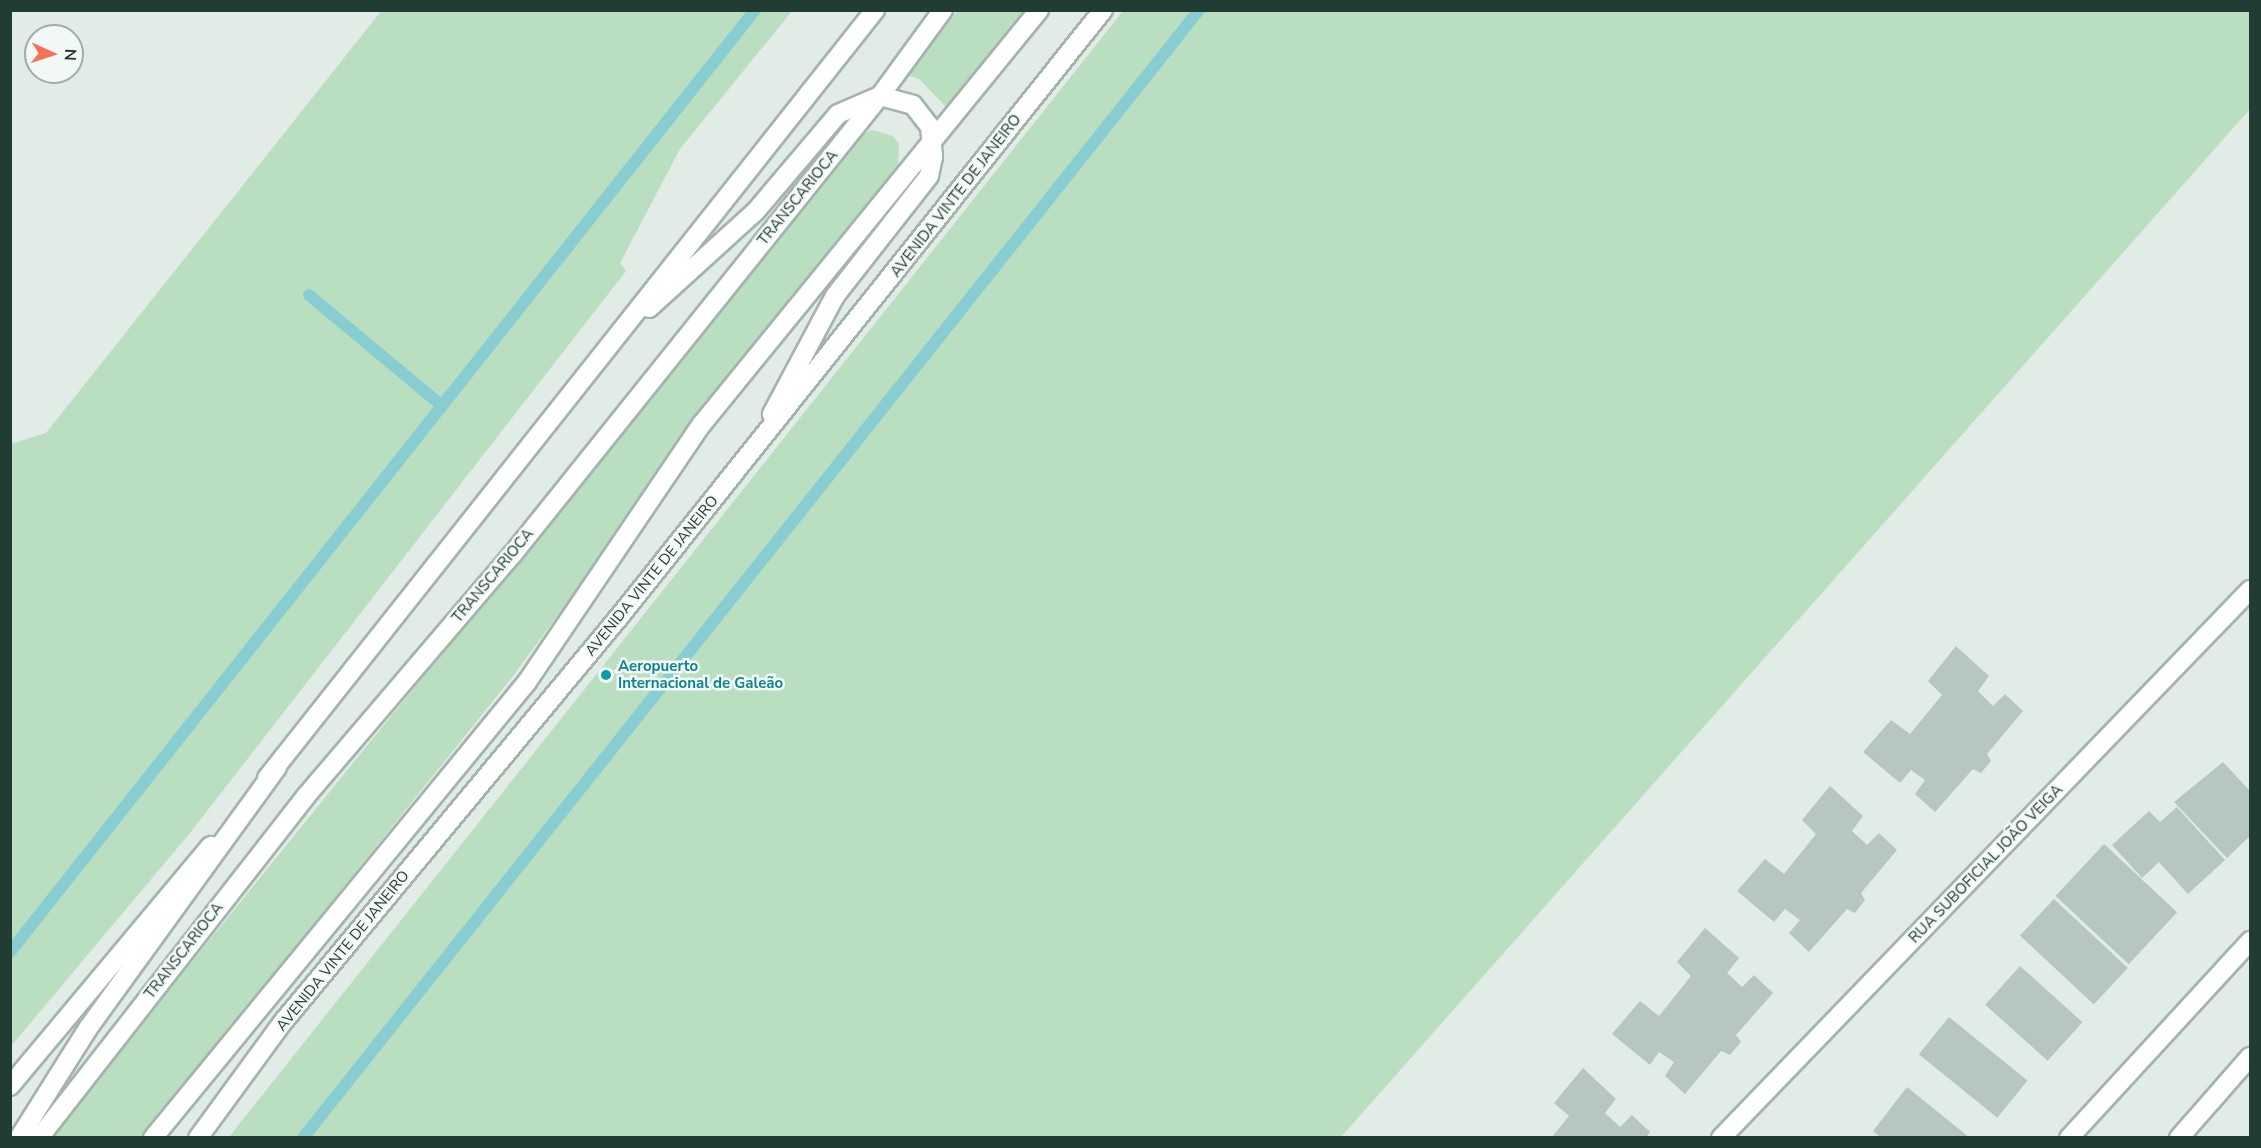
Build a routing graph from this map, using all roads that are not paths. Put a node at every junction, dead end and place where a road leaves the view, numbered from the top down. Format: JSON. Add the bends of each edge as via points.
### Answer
{"nodes":[{"id":1,"x":875,"y":10,"type":"edge"},
{"id":2,"x":943,"y":10,"type":"edge"},
{"id":3,"x":1040,"y":10,"type":"edge"},
{"id":4,"x":1103,"y":10,"type":"edge"},
{"id":5,"x":880,"y":96,"type":"junction"},
{"id":6,"x":932,"y":139,"type":"junction"},
{"id":7,"x":609,"y":344,"type":"junction"},
{"id":8,"x":749,"y":456,"type":"junction"},
{"id":9,"x":2250,"y":590,"type":"edge"},
{"id":10,"x":277,"y":767,"type":"junction"},
{"id":11,"x":2250,"y":941,"type":"edge"},
{"id":12,"x":2250,"y":1057,"type":"edge"},
{"id":13,"x":10,"y":1086,"type":"edge"},
{"id":14,"x":19,"y":1137,"type":"edge"},
{"id":15,"x":39,"y":1137,"type":"edge"},
{"id":16,"x":153,"y":1137,"type":"edge"},
{"id":17,"x":198,"y":1137,"type":"edge"},
{"id":18,"x":1721,"y":1137,"type":"edge"},
{"id":19,"x":2071,"y":1137,"type":"edge"},
{"id":20,"x":2179,"y":1137,"type":"edge"}],
"edges":[{"from":1,"to":7,"type":"street"},
{"from":2,"to":5,"type":"street","name":"TRANSCARIOCA"},
{"from":3,"to":6,"type":"street"},
{"from":4,"to":8,"type":"street","name":"AVENIDA VINTE DE JANEIRO"},
{"from":5,"to":6,"type":"street","via":[[912,105],[923,115]]},
{"from":5,"to":7,"type":"street","via":[[838,114],[755,212]]},
{"from":5,"to":15,"type":"street","name":"TRANSCARIOCA","via":[[512,555],[306,796]]},
{"from":6,"to":8,"type":"street","via":[[929,176],[835,296]]},
{"from":6,"to":16,"type":"street","via":[[702,424],[527,682]]},
{"from":7,"to":10,"type":"street"},
{"from":8,"to":17,"type":"street","name":"AVENIDA VINTE DE JANEIRO","via":[[283,1022]]},
{"from":9,"to":18,"type":"street","name":"RUA SUBOFICIAL JOÃO VEIGA"},
{"from":10,"to":13,"type":"street"},
{"from":10,"to":14,"type":"street","via":[[89,1027]]},
{"from":11,"to":19,"type":"street"},
{"from":12,"to":20,"type":"street"}]}
